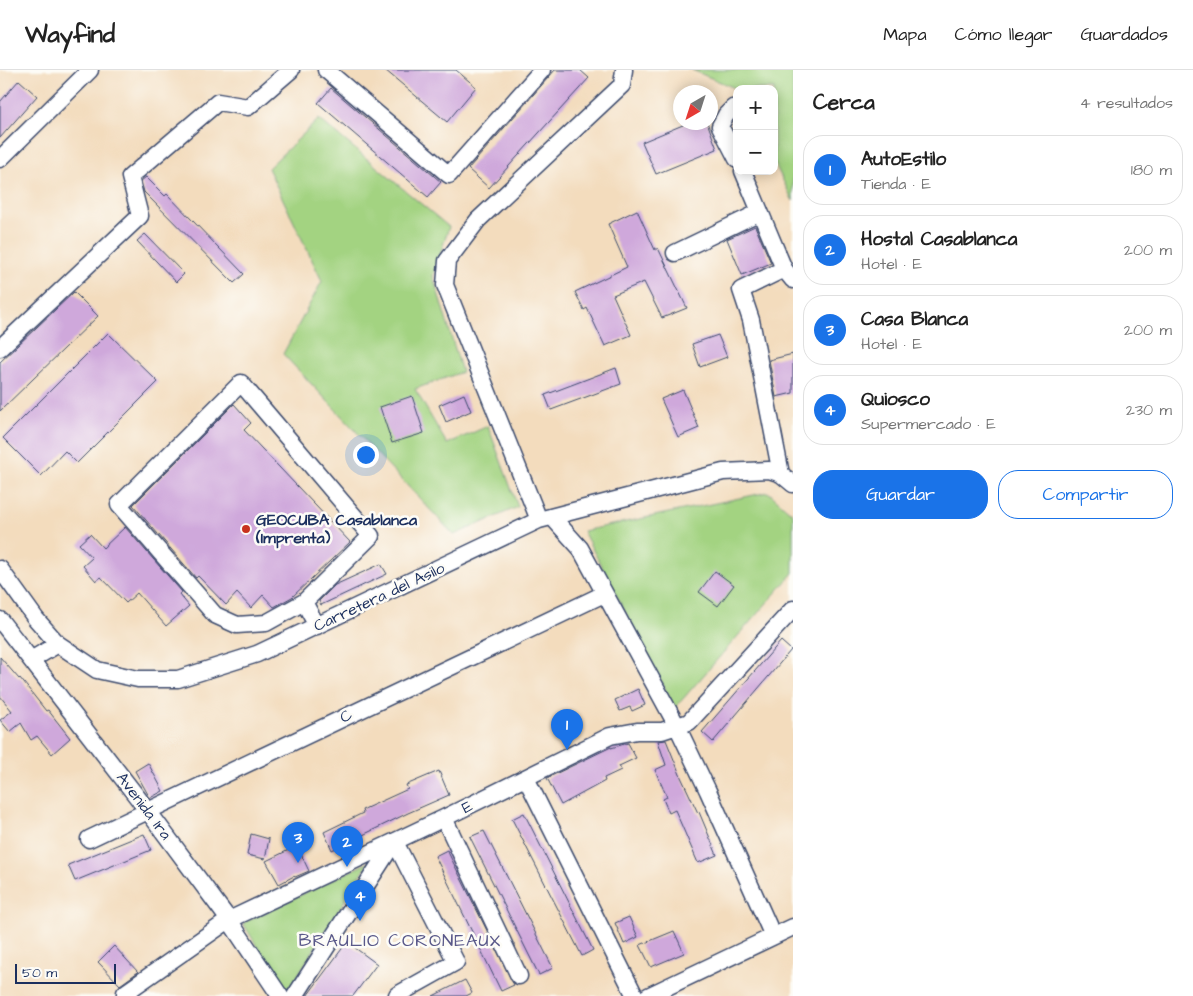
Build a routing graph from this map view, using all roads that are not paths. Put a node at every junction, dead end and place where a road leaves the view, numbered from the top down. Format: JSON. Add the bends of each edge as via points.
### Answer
{"nodes":[{"id":1,"x":90,"y":70,"type":"edge"},
{"id":2,"x":291,"y":70,"type":"edge"},
{"id":3,"x":326,"y":70,"type":"edge"},
{"id":4,"x":542,"y":70,"type":"edge"},
{"id":5,"x":624,"y":70,"type":"edge"},
{"id":6,"x":733,"y":108,"type":"edge"},
{"id":7,"x":733,"y":151,"type":"edge"},
{"id":8,"x":0,"y":159,"type":"edge"},
{"id":9,"x":744,"y":175,"type":"edge"},
{"id":10,"x":750,"y":175,"type":"edge"},
{"id":11,"x":752,"y":190,"type":"junction"},
{"id":12,"x":760,"y":212,"type":"junction"},
{"id":13,"x":675,"y":253,"type":"dead end"},
{"id":14,"x":789,"y":274,"type":"edge"},
{"id":15,"x":0,"y":348,"type":"edge"},
{"id":16,"x":787,"y":479,"type":"edge"},
{"id":17,"x":545,"y":519,"type":"junction"},
{"id":18,"x":0,"y":569,"type":"edge"},
{"id":19,"x":604,"y":594,"type":"junction"},
{"id":20,"x":304,"y":602,"type":"junction"},
{"id":21,"x":793,"y":609,"type":"edge"},
{"id":22,"x":0,"y":620,"type":"edge"},
{"id":23,"x":317,"y":626,"type":"junction"},
{"id":24,"x":58,"y":644,"type":"junction"},
{"id":25,"x":31,"y":660,"type":"junction"},
{"id":26,"x":677,"y":726,"type":"junction"},
{"id":27,"x":526,"y":778,"type":"junction"},
{"id":28,"x":148,"y":811,"type":"junction"},
{"id":29,"x":444,"y":818,"type":"junction"},
{"id":30,"x":89,"y":839,"type":"dead end"},
{"id":31,"x":394,"y":842,"type":"junction"},
{"id":32,"x":229,"y":920,"type":"junction"},
{"id":33,"x":793,"y":927,"type":"edge"},
{"id":34,"x":773,"y":936,"type":"junction"},
{"id":35,"x":519,"y":976,"type":"dead end"},
{"id":36,"x":397,"y":995,"type":"edge"},
{"id":37,"x":125,"y":996,"type":"edge"},
{"id":38,"x":280,"y":996,"type":"edge"},
{"id":39,"x":295,"y":996,"type":"edge"},
{"id":40,"x":635,"y":996,"type":"edge"},
{"id":41,"x":648,"y":996,"type":"edge"}],
"edges":[{"from":1,"to":8,"type":"street"},
{"from":2,"to":15,"type":"street","via":[[248,107],[218,102],[130,177],[140,216]]},
{"from":3,"to":4,"type":"street","via":[[449,175]]},
{"from":5,"to":17,"type":"street","via":[[622,86],[478,220],[448,261],[445,285]]},
{"from":6,"to":7,"type":"street","via":[[720,126]]},
{"from":9,"to":11,"type":"street"},
{"from":10,"to":11,"type":"street"},
{"from":11,"to":12,"type":"street"},
{"from":12,"to":13,"type":"street"},
{"from":12,"to":14,"type":"street"},
{"from":14,"to":16,"type":"street","via":[[740,290],[751,320]]},
{"from":16,"to":17,"type":"street","name":"Carretera del Asilo","via":[[769,470],[723,472]]},
{"from":17,"to":19,"type":"street","via":[[580,548]]},
{"from":17,"to":23,"type":"street","name":"Carretera del Asilo"},
{"from":18,"to":24,"type":"street","name":"Carretera del Asilo"},
{"from":19,"to":26,"type":"street"},
{"from":19,"to":28,"type":"street","name":"C"},
{"from":20,"to":20,"type":"street","via":[[266,623],[237,625],[215,615],[119,505],[241,383],[371,536]]},
{"from":20,"to":23,"type":"street"},
{"from":21,"to":26,"type":"street","name":"E","via":[[690,722]]},
{"from":22,"to":25,"type":"street","name":"Avenida 1ra"},
{"from":23,"to":24,"type":"street","name":"Carretera del Asilo","via":[[257,654],[178,679],[138,678],[98,670]]},
{"from":24,"to":25,"type":"street"},
{"from":25,"to":28,"type":"street","name":"Avenida 1ra"},
{"from":26,"to":27,"type":"street","name":"E","via":[[662,731],[610,736]]},
{"from":26,"to":34,"type":"street"},
{"from":27,"to":29,"type":"street","name":"E"},
{"from":27,"to":40,"type":"street"},
{"from":28,"to":30,"type":"street","name":"C"},
{"from":28,"to":32,"type":"street","name":"Avenida 1ra"},
{"from":29,"to":31,"type":"street","name":"E"},
{"from":29,"to":35,"type":"street"},
{"from":31,"to":32,"type":"street","name":"E"},
{"from":31,"to":36,"type":"street","via":[[456,962]]},
{"from":31,"to":39,"type":"street"},
{"from":32,"to":37,"type":"street","name":"E"},
{"from":32,"to":38,"type":"street","name":"Avenida 1ra"},
{"from":33,"to":34,"type":"street"},
{"from":34,"to":41,"type":"street"}]}
